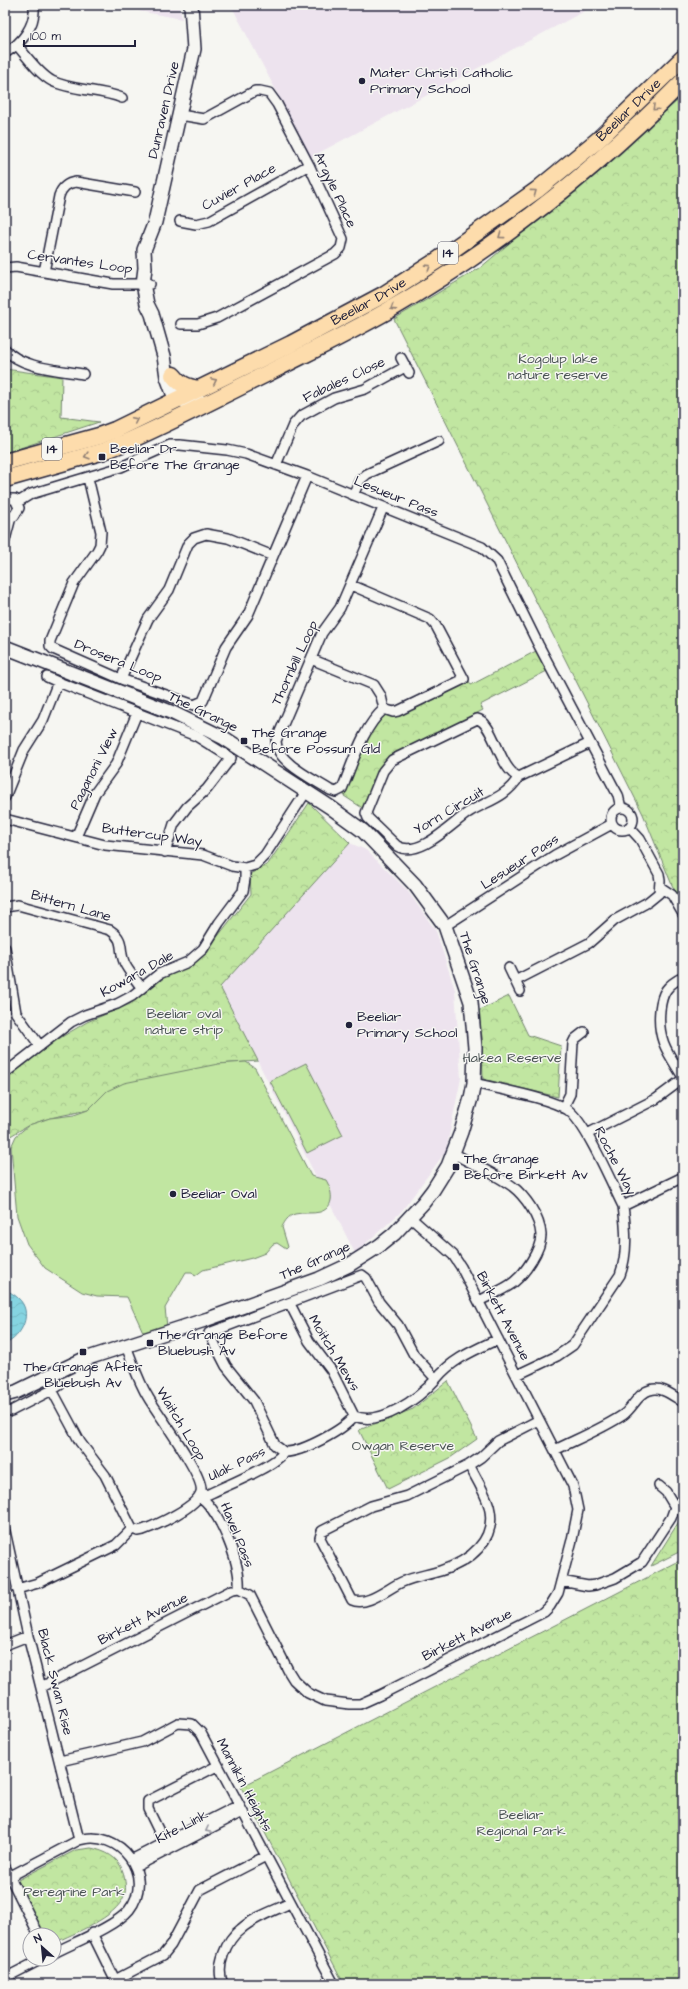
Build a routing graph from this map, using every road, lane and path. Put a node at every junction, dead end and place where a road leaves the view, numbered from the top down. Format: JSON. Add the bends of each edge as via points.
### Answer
{"nodes":[{"id":1,"x":34,"y":5,"type":"edge"},
{"id":2,"x":191,"y":5,"type":"edge"},
{"id":3,"x":17,"y":45,"type":"junction"},
{"id":4,"x":5,"y":53,"type":"edge"},
{"id":5,"x":683,"y":58,"type":"edge"},
{"id":6,"x":683,"y":81,"type":"edge"},
{"id":7,"x":122,"y":98,"type":"dead end"},
{"id":8,"x":180,"y":115,"type":"junction"},
{"id":9,"x":309,"y":165,"type":"junction"},
{"id":10,"x":135,"y":192,"type":"dead end"},
{"id":11,"x":180,"y":221,"type":"dead end"},
{"id":12,"x":5,"y":268,"type":"edge"},
{"id":13,"x":44,"y":272,"type":"junction"},
{"id":14,"x":147,"y":284,"type":"junction"},
{"id":15,"x":181,"y":324,"type":"dead end"},
{"id":16,"x":5,"y":349,"type":"edge"},
{"id":17,"x":164,"y":356,"type":"junction"},
{"id":18,"x":405,"y":366,"type":"dead end"},
{"id":19,"x":83,"y":374,"type":"dead end"},
{"id":20,"x":173,"y":375,"type":"junction"},
{"id":21,"x":198,"y":389,"type":"junction"},
{"id":22,"x":180,"y":398,"type":"junction"},
{"id":23,"x":212,"y":401,"type":"junction"},
{"id":24,"x":162,"y":426,"type":"junction"},
{"id":25,"x":439,"y":442,"type":"dead end"},
{"id":26,"x":5,"y":462,"type":"edge"},
{"id":27,"x":276,"y":465,"type":"junction"},
{"id":28,"x":307,"y":476,"type":"junction"},
{"id":29,"x":88,"y":478,"type":"junction"},
{"id":30,"x":5,"y":479,"type":"edge"},
{"id":31,"x":353,"y":495,"type":"junction"},
{"id":32,"x":5,"y":499,"type":"edge"},
{"id":33,"x":18,"y":502,"type":"junction"},
{"id":34,"x":383,"y":508,"type":"junction"},
{"id":35,"x":8,"y":516,"type":"edge"},
{"id":36,"x":5,"y":540,"type":"edge"},
{"id":37,"x":273,"y":556,"type":"junction"},
{"id":38,"x":351,"y":585,"type":"junction"},
{"id":39,"x":5,"y":647,"type":"edge"},
{"id":40,"x":311,"y":659,"type":"junction"},
{"id":41,"x":47,"y":677,"type":"dead end"},
{"id":42,"x":121,"y":679,"type":"junction"},
{"id":43,"x":58,"y":682,"type":"junction"},
{"id":44,"x":384,"y":709,"type":"junction"},
{"id":45,"x":138,"y":713,"type":"junction"},
{"id":46,"x":590,"y":743,"type":"junction"},
{"id":47,"x":519,"y":777,"type":"junction"},
{"id":48,"x":306,"y":792,"type":"junction"},
{"id":49,"x":5,"y":797,"type":"edge"},
{"id":50,"x":620,"y":808,"type":"junction"},
{"id":51,"x":5,"y":818,"type":"edge"},
{"id":52,"x":612,"y":824,"type":"junction"},
{"id":53,"x":629,"y":827,"type":"junction"},
{"id":54,"x":76,"y":837,"type":"junction"},
{"id":55,"x":165,"y":852,"type":"junction"},
{"id":56,"x":245,"y":868,"type":"junction"},
{"id":57,"x":660,"y":887,"type":"junction"},
{"id":58,"x":5,"y":908,"type":"edge"},
{"id":59,"x":683,"y":914,"type":"edge"},
{"id":60,"x":445,"y":926,"type":"junction"},
{"id":61,"x":5,"y":948,"type":"edge"},
{"id":62,"x":509,"y":968,"type":"dead end"},
{"id":63,"x":683,"y":977,"type":"edge"},
{"id":64,"x":515,"y":981,"type":"junction"},
{"id":65,"x":141,"y":987,"type":"junction"},
{"id":66,"x":520,"y":991,"type":"dead end"},
{"id":67,"x":584,"y":1032,"type":"dead end"},
{"id":68,"x":40,"y":1046,"type":"junction"},
{"id":69,"x":5,"y":1073,"type":"edge"},
{"id":70,"x":683,"y":1078,"type":"edge"},
{"id":71,"x":474,"y":1083,"type":"junction"},
{"id":72,"x":563,"y":1108,"type":"junction"},
{"id":73,"x":587,"y":1134,"type":"junction"},
{"id":74,"x":452,"y":1153,"type":"junction"},
{"id":75,"x":683,"y":1177,"type":"edge"},
{"id":76,"x":623,"y":1206,"type":"junction"},
{"id":77,"x":411,"y":1218,"type":"junction"},
{"id":78,"x":479,"y":1301,"type":"junction"},
{"id":79,"x":290,"y":1304,"type":"junction"},
{"id":80,"x":498,"y":1339,"type":"junction"},
{"id":81,"x":126,"y":1346,"type":"junction"},
{"id":82,"x":518,"y":1375,"type":"junction"},
{"id":83,"x":436,"y":1379,"type":"junction"},
{"id":84,"x":60,"y":1385,"type":"dead end"},
{"id":85,"x":52,"y":1390,"type":"junction"},
{"id":86,"x":11,"y":1394,"type":"edge"},
{"id":87,"x":683,"y":1402,"type":"edge"},
{"id":88,"x":8,"y":1407,"type":"edge"},
{"id":89,"x":354,"y":1416,"type":"junction"},
{"id":90,"x":539,"y":1420,"type":"junction"},
{"id":91,"x":555,"y":1450,"type":"junction"},
{"id":92,"x":284,"y":1452,"type":"junction"},
{"id":93,"x":469,"y":1465,"type":"junction"},
{"id":94,"x":659,"y":1486,"type":"dead end"},
{"id":95,"x":199,"y":1496,"type":"junction"},
{"id":96,"x":683,"y":1500,"type":"edge"},
{"id":97,"x":675,"y":1507,"type":"junction"},
{"id":98,"x":132,"y":1529,"type":"junction"},
{"id":99,"x":5,"y":1531,"type":"edge"},
{"id":100,"x":561,"y":1581,"type":"junction"},
{"id":101,"x":17,"y":1589,"type":"junction"},
{"id":102,"x":239,"y":1589,"type":"junction"},
{"id":103,"x":28,"y":1636,"type":"junction"},
{"id":104,"x":5,"y":1645,"type":"edge"},
{"id":105,"x":41,"y":1687,"type":"junction"},
{"id":106,"x":60,"y":1762,"type":"junction"},
{"id":107,"x":217,"y":1766,"type":"junction"},
{"id":108,"x":241,"y":1808,"type":"junction"},
{"id":109,"x":79,"y":1840,"type":"junction"},
{"id":110,"x":167,"y":1846,"type":"junction"},
{"id":111,"x":266,"y":1856,"type":"junction"},
{"id":112,"x":133,"y":1864,"type":"junction"},
{"id":113,"x":5,"y":1867,"type":"edge"},
{"id":114,"x":7,"y":1878,"type":"edge"},
{"id":115,"x":290,"y":1903,"type":"junction"},
{"id":116,"x":35,"y":1927,"type":"edge"},
{"id":117,"x":92,"y":1933,"type":"junction"},
{"id":118,"x":62,"y":1949,"type":"edge"},
{"id":119,"x":29,"y":1967,"type":"edge"},
{"id":120,"x":8,"y":1980,"type":"edge"},
{"id":121,"x":116,"y":1982,"type":"edge"},
{"id":122,"x":224,"y":1984,"type":"edge"},
{"id":123,"x":334,"y":1984,"type":"edge"}],
"edges":[{"from":1,"to":3,"type":"street","via":[[30,28]]},
{"from":2,"to":8,"type":"street","name":"Dunraven Drive","via":[[194,50]]},
{"from":3,"to":4,"type":"street"},
{"from":3,"to":7,"type":"street","via":[[51,80]]},
{"from":21,"to":5,"type":"highway","name":"Beeliar Drive","number":"14","one_way":true,"via":[[358,309],[469,239],[537,190],[598,140]]},
{"from":6,"to":23,"type":"highway","name":"Beeliar Drive","number":"14","one_way":true,"via":[[612,149],[574,181],[467,261],[388,311]]},
{"from":8,"to":9,"type":"street","name":"Argyle Place","via":[[204,119],[256,91],[264,91],[278,104]]},
{"from":8,"to":14,"type":"street","name":"Dunraven Drive","via":[[155,222],[144,250]]},
{"from":9,"to":11,"type":"street","name":"Cuvier Place","via":[[209,221],[196,224]]},
{"from":9,"to":15,"type":"street","name":"Argyle Place","via":[[340,230],[343,239],[341,248],[335,254],[217,318],[198,324]]},
{"from":10,"to":13,"type":"street","via":[[76,182],[63,187]]},
{"from":12,"to":13,"type":"street","name":"Cervantes Loop","via":[[16,267]]},
{"from":13,"to":14,"type":"street","name":"Cervantes Loop","via":[[114,284]]},
{"from":14,"to":17,"type":"street","name":"Dunraven Drive","via":[[147,304]]},
{"from":16,"to":19,"type":"street","via":[[14,358],[24,362]]},
{"from":17,"to":20,"type":"street","name":"Dunraven Drive"},
{"from":17,"to":22,"type":"street","name":"Dunraven Drive","via":[[171,389],[174,396]]},
{"from":18,"to":27,"type":"street","name":"Fabales Close","via":[[365,389],[334,398],[301,416],[292,425]]},
{"from":20,"to":21,"type":"highway","via":[[180,383]]},
{"from":20,"to":22,"type":"street","name":"Dunraven Drive"},
{"from":21,"to":22,"type":"highway","name":"Beeliar Drive","number":"14"},
{"from":22,"to":23,"type":"street","via":[[194,403]]},
{"from":22,"to":24,"type":"street","via":[[175,411]]},
{"from":26,"to":22,"type":"highway","name":"Beeliar Drive","number":"14","one_way":true,"via":[[99,436]]},
{"from":23,"to":24,"type":"highway","name":"Beeliar Drive","number":"14"},
{"from":24,"to":30,"type":"highway","name":"Beeliar Drive","number":"14","one_way":true,"via":[[104,451]]},
{"from":25,"to":31,"type":"street","via":[[372,470],[360,480]]},
{"from":27,"to":28,"type":"street","name":"Lesueur Pass"},
{"from":27,"to":29,"type":"street","name":"Lesueur Pass","via":[[237,452],[175,445]]},
{"from":28,"to":31,"type":"street","name":"Lesueur Pass"},
{"from":28,"to":37,"type":"street","name":"Drosera Loop"},
{"from":29,"to":33,"type":"street","name":"Lesueur Pass","via":[[31,494]]},
{"from":29,"to":42,"type":"street","name":"Drosera Loop","via":[[101,532],[100,545],[74,583],[50,643],[53,649]]},
{"from":31,"to":34,"type":"street","name":"Lesueur Pass"},
{"from":32,"to":33,"type":"street","via":[[12,498]]},
{"from":33,"to":35,"type":"street","via":[[19,511]]},
{"from":34,"to":38,"type":"street","name":"Thornbill Loop"},
{"from":34,"to":46,"type":"street","name":"Lesueur Pass","via":[[482,547],[497,561]]},
{"from":35,"to":36,"type":"street"},
{"from":37,"to":42,"type":"street","via":[[228,538],[206,534],[194,538],[188,544],[169,590],[148,619]]},
{"from":37,"to":42,"type":"street","name":"Drosera Loop","via":[[248,615],[226,647],[201,704],[194,705]]},
{"from":38,"to":40,"type":"street","name":"Thornbill Loop","via":[[340,608],[322,633]]},
{"from":38,"to":44,"type":"street","via":[[430,619],[464,679],[398,711]]},
{"from":39,"to":48,"type":"street","name":"The Grange","via":[[173,713],[224,738]]},
{"from":40,"to":44,"type":"street","via":[[374,685],[381,696]]},
{"from":40,"to":44,"type":"street","name":"Thornbill Loop","via":[[277,737],[277,750],[284,760],[332,791],[339,791],[370,724]]},
{"from":41,"to":43,"type":"street"},
{"from":43,"to":45,"type":"street"},
{"from":43,"to":49,"type":"street","via":[[43,720],[24,750]]},
{"from":45,"to":54,"type":"street","name":"Paganoni View","via":[[116,764],[95,793]]},
{"from":45,"to":55,"type":"street","via":[[196,736],[231,758],[207,789],[187,807],[174,824]]},
{"from":46,"to":47,"type":"street","name":"Yorn Circuit"},
{"from":46,"to":50,"type":"street","name":"Lesueur Pass","via":[[618,795]]},
{"from":47,"to":47,"type":"street","name":"Yorn Circuit","via":[[509,771],[485,723],[477,719],[392,760],[383,771],[366,813],[397,846],[410,849],[436,838],[471,811],[504,795]]},
{"from":48,"to":56,"type":"street","via":[[265,855],[255,865]]},
{"from":48,"to":60,"type":"street","name":"The Grange","via":[[363,832],[415,885]]},
{"from":50,"to":52,"type":"street","via":[[612,814]]},
{"from":50,"to":53,"type":"street","name":"Lesueur Pass","via":[[630,812],[632,817]]},
{"from":51,"to":54,"type":"street","name":"Buttercup Way"},
{"from":52,"to":53,"type":"street","via":[[620,830]]},
{"from":52,"to":60,"type":"street","name":"Lesueur Pass","via":[[555,855]]},
{"from":53,"to":57,"type":"street","via":[[640,839],[659,874]]},
{"from":54,"to":55,"type":"street","name":"Buttercup Way","via":[[105,845]]},
{"from":55,"to":56,"type":"street","name":"Buttercup Way","via":[[203,855]]},
{"from":56,"to":65,"type":"street","name":"Kowara Dale","via":[[243,890],[203,949],[188,962],[159,974]]},
{"from":57,"to":59,"type":"street","via":[[672,895]]},
{"from":57,"to":64,"type":"street","via":[[659,893],[648,902],[615,920],[589,943]]},
{"from":58,"to":65,"type":"street","name":"Bittern Lane","via":[[18,906],[110,930],[118,935],[126,966]]},
{"from":60,"to":71,"type":"street","name":"The Grange","via":[[471,1002],[475,1048]]},
{"from":61,"to":68,"type":"street","via":[[16,1013]]},
{"from":62,"to":64,"type":"street"},
{"from":63,"to":70,"type":"street","via":[[668,986],[661,997],[659,1030],[663,1044]]},
{"from":64,"to":66,"type":"street"},
{"from":65,"to":68,"type":"street","name":"Kowara Dale","via":[[132,996],[117,1004],[72,1022]]},
{"from":67,"to":72,"type":"street","via":[[574,1039],[570,1094]]},
{"from":68,"to":69,"type":"street","name":"Kowara Dale"},
{"from":70,"to":73,"type":"street","via":[[656,1099]]},
{"from":71,"to":72,"type":"street","name":"Roche Way"},
{"from":71,"to":74,"type":"street","name":"The Grange","via":[[468,1112]]},
{"from":72,"to":73,"type":"street","name":"Roche Way","via":[[569,1111]]},
{"from":73,"to":76,"type":"street","name":"Roche Way"},
{"from":74,"to":77,"type":"street","name":"The Grange","via":[[434,1190]]},
{"from":74,"to":78,"type":"street","via":[[511,1185],[528,1204],[540,1230],[539,1245],[521,1275],[507,1287]]},
{"from":75,"to":76,"type":"street"},
{"from":76,"to":82,"type":"street","name":"Roche Way","via":[[626,1242],[624,1265],[620,1275],[573,1345]]},
{"from":77,"to":78,"type":"street","name":"Birkett Avenue","via":[[453,1255]]},
{"from":77,"to":81,"type":"street","name":"The Grange","via":[[379,1246],[337,1272]]},
{"from":78,"to":80,"type":"street","name":"Birkett Avenue"},
{"from":79,"to":83,"type":"street","via":[[360,1275],[364,1276],[379,1302],[398,1325],[412,1351]]},
{"from":79,"to":89,"type":"street","name":"Moitch Mews","via":[[309,1341],[331,1370]]},
{"from":79,"to":92,"type":"street","via":[[205,1334],[254,1401],[275,1444]]},
{"from":80,"to":82,"type":"street","name":"Birkett Avenue"},
{"from":80,"to":83,"type":"street","via":[[463,1356],[444,1369]]},
{"from":81,"to":86,"type":"street","name":"The Grange","via":[[82,1360]]},
{"from":81,"to":95,"type":"street","name":"Waitch Loop","via":[[147,1396],[179,1442],[200,1484]]},
{"from":82,"to":90,"type":"street","name":"Birkett Avenue"},
{"from":83,"to":89,"type":"street","via":[[416,1399],[392,1412],[366,1420]]},
{"from":84,"to":85,"type":"street"},
{"from":85,"to":88,"type":"street"},
{"from":85,"to":98,"type":"street","via":[[80,1442],[105,1475]]},
{"from":86,"to":88,"type":"street","name":"The Grange"},
{"from":87,"to":91,"type":"street","via":[[657,1388],[650,1390],[643,1393],[622,1415]]},
{"from":89,"to":92,"type":"street","via":[[342,1429],[296,1451]]},
{"from":90,"to":91,"type":"street","name":"Birkett Avenue"},
{"from":90,"to":93,"type":"street","via":[[498,1441]]},
{"from":91,"to":100,"type":"street","name":"Birkett Avenue","via":[[573,1486],[578,1510]]},
{"from":92,"to":95,"type":"street","name":"Ulak Pass","via":[[270,1464],[209,1494]]},
{"from":93,"to":93,"type":"street","via":[[486,1498],[490,1513],[489,1529],[483,1544],[471,1556],[441,1571],[407,1580],[366,1600],[356,1602],[349,1596],[320,1538],[324,1529],[371,1506],[407,1496]]},
{"from":94,"to":97,"type":"street"},
{"from":95,"to":98,"type":"street","via":[[189,1506],[149,1528],[141,1531]]},
{"from":95,"to":102,"type":"street","name":"Havel Pass","via":[[208,1502],[220,1524],[238,1572]]},
{"from":96,"to":97,"type":"street"},
{"from":97,"to":100,"type":"street","via":[[671,1518],[642,1562],[595,1586]]},
{"from":98,"to":101,"type":"street","via":[[116,1545],[38,1583]]},
{"from":99,"to":101,"type":"street","name":"Black Swan Rise"},
{"from":100,"to":102,"type":"street","name":"Birkett Avenue","via":[[554,1601],[544,1612],[360,1704],[325,1701],[300,1686],[289,1672],[250,1595]]},
{"from":101,"to":103,"type":"street","name":"Black Swan Rise"},
{"from":102,"to":105,"type":"street","name":"Birkett Avenue","via":[[232,1590]]},
{"from":103,"to":104,"type":"street"},
{"from":103,"to":105,"type":"street","name":"Black Swan Rise"},
{"from":105,"to":106,"type":"street","name":"Black Swan Rise"},
{"from":106,"to":107,"type":"street","name":"Mannikin Heights","via":[[142,1742],[183,1722],[192,1724],[200,1733]]},
{"from":106,"to":109,"type":"street","name":"Black Swan Rise"},
{"from":107,"to":108,"type":"street","name":"Mannikin Heights"},
{"from":107,"to":110,"type":"street","via":[[148,1801],[148,1809]]},
{"from":108,"to":110,"type":"street","name":"Kite Link"},
{"from":108,"to":111,"type":"street","name":"Mannikin Heights"},
{"from":109,"to":112,"type":"street","via":[[95,1838],[109,1841],[122,1848]]},
{"from":109,"to":114,"type":"street"},
{"from":110,"to":112,"type":"street","name":"Kite Link"},
{"from":111,"to":115,"type":"street","name":"Mannikin Heights"},
{"from":111,"to":121,"type":"street","via":[[200,1890],[167,1950],[157,1959]]},
{"from":112,"to":117,"type":"street","via":[[137,1889],[129,1909],[119,1919]]},
{"from":113,"to":114,"type":"street"},
{"from":114,"to":116,"type":"street"},
{"from":115,"to":122,"type":"street","via":[[246,1925],[238,1932],[220,1966]]},
{"from":115,"to":123,"type":"street","name":"Mannikin Heights"},
{"from":117,"to":118,"type":"street"},
{"from":117,"to":121,"type":"street"},
{"from":119,"to":120,"type":"street"}]}
